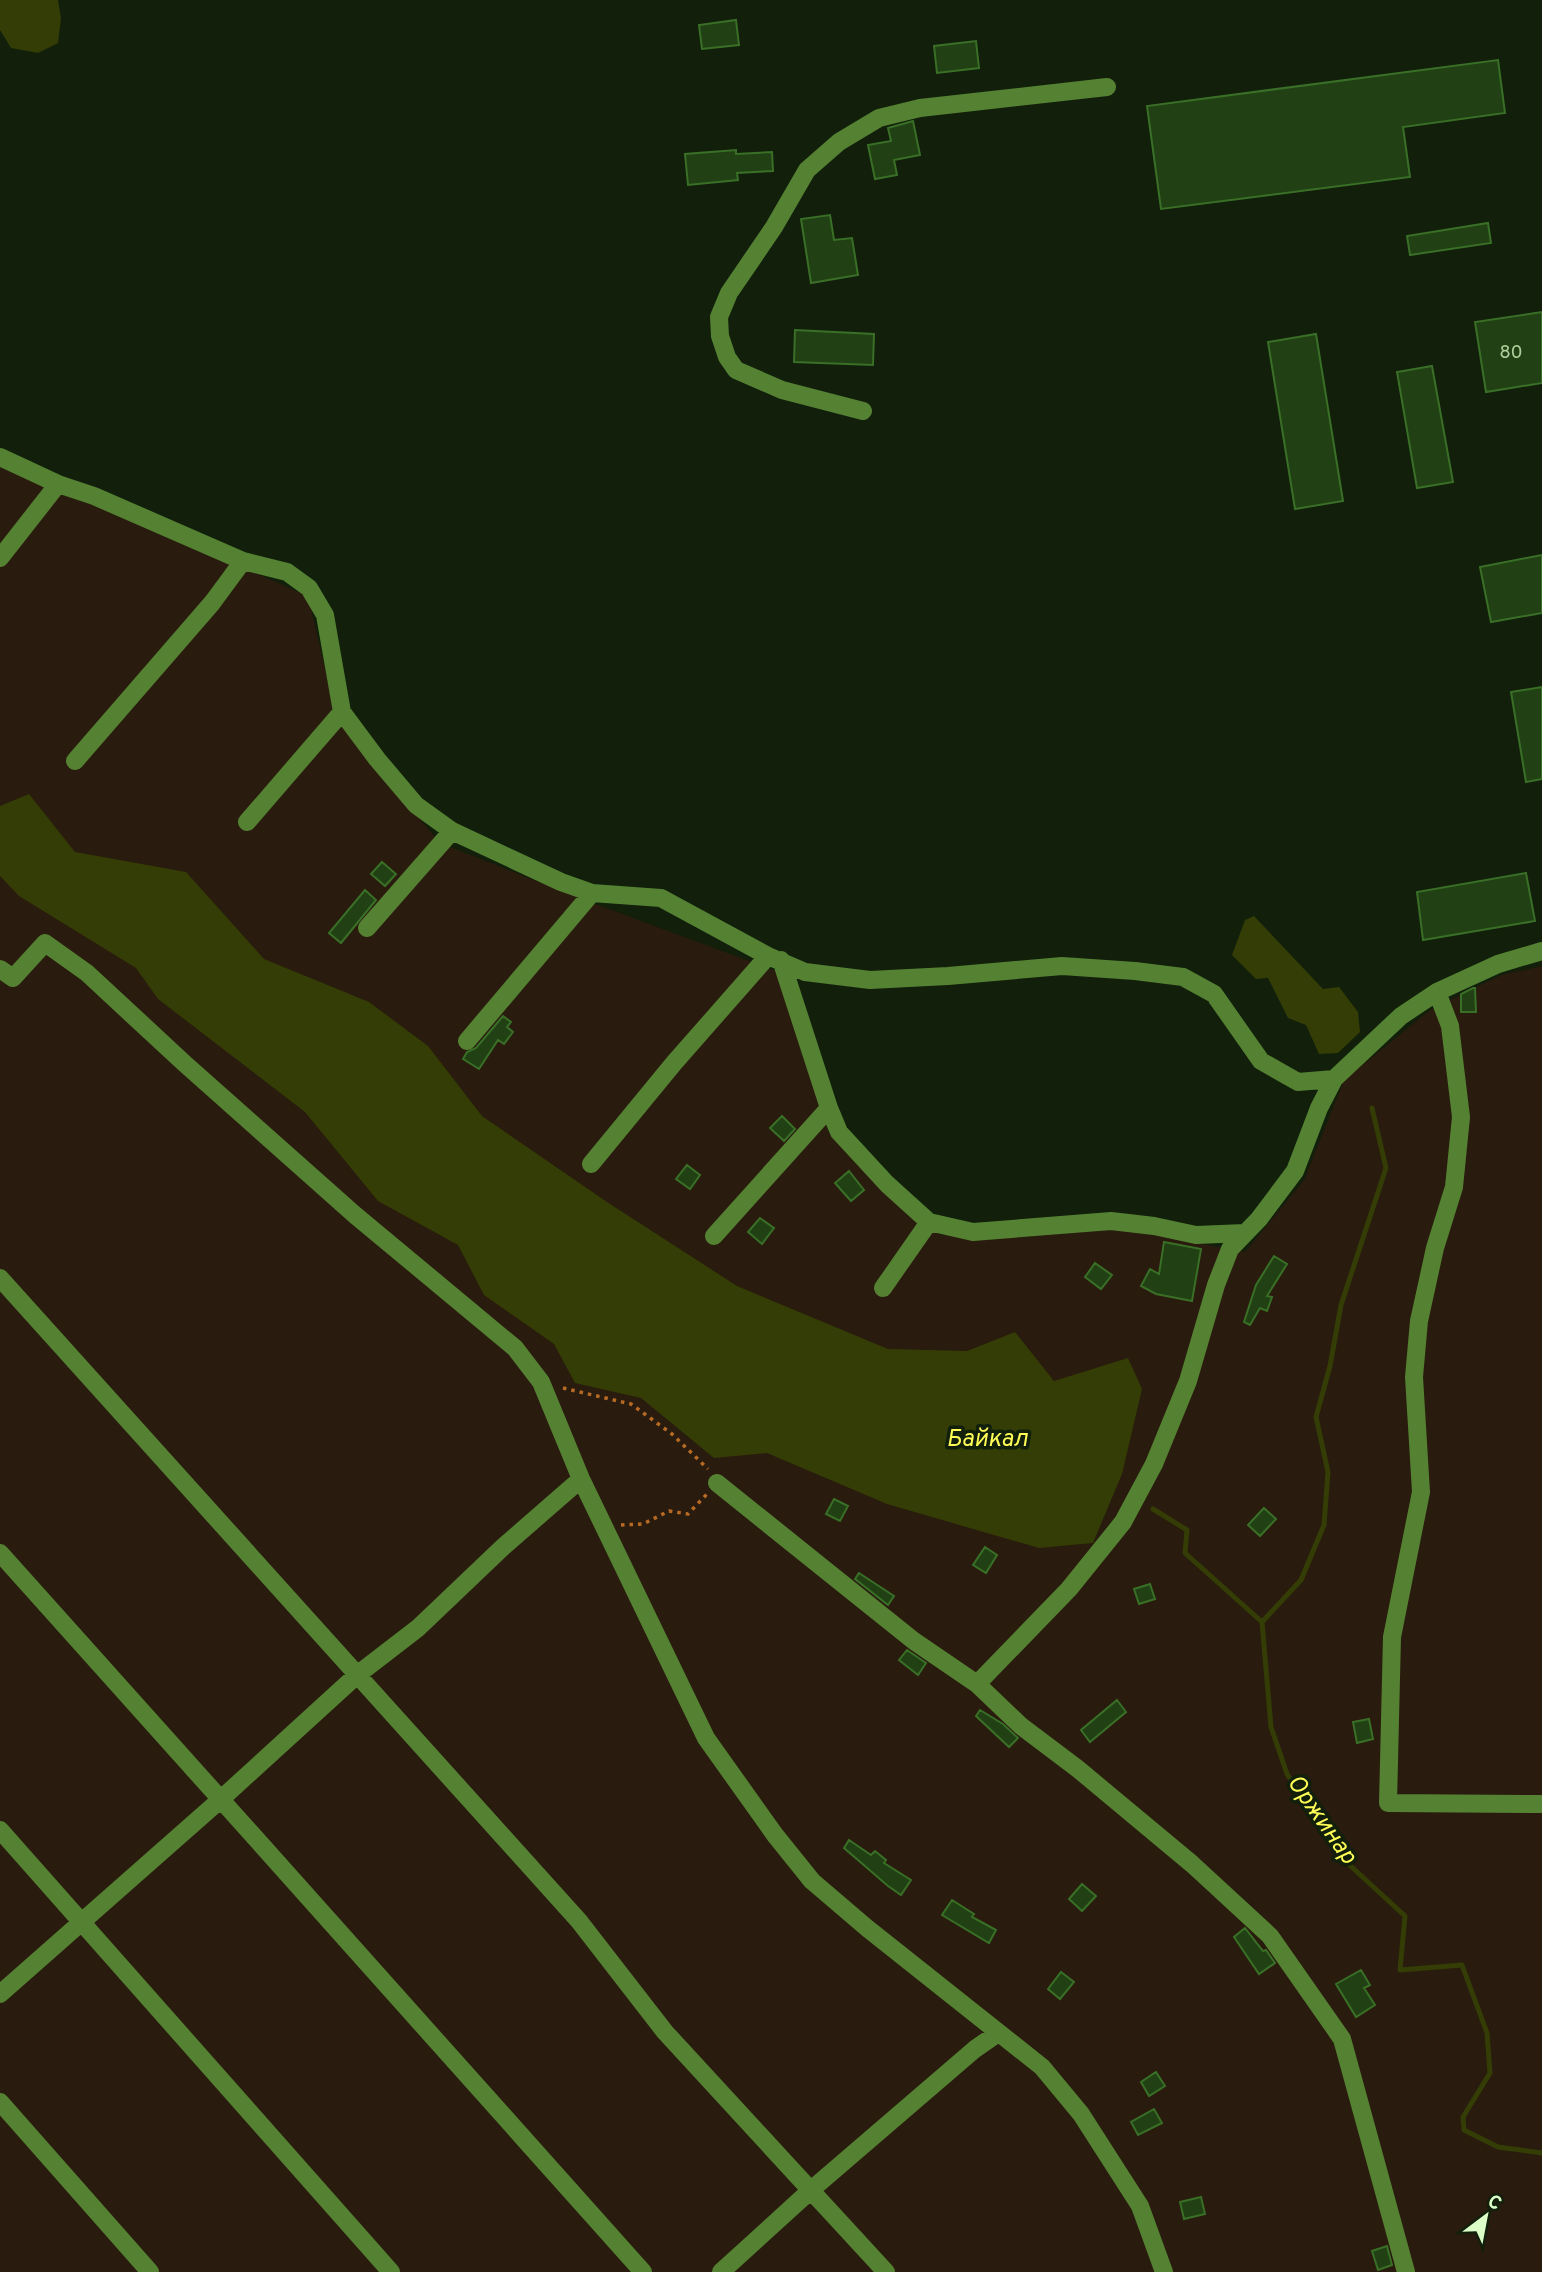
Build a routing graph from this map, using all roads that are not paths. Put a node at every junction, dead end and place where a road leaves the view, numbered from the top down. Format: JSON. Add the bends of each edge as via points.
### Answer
{"nodes":[{"id":1,"x":1107,"y":87,"type":"dead end"},
{"id":2,"x":863,"y":411,"type":"dead end"},
{"id":3,"x":0,"y":457,"type":"edge"},
{"id":4,"x":58,"y":484,"type":"junction"},
{"id":5,"x":0,"y":558,"type":"edge"},
{"id":6,"x":243,"y":561,"type":"junction"},
{"id":7,"x":342,"y":712,"type":"junction"},
{"id":8,"x":75,"y":761,"type":"dead end"},
{"id":9,"x":247,"y":822,"type":"dead end"},
{"id":10,"x":452,"y":831,"type":"junction"},
{"id":11,"x":592,"y":893,"type":"junction"},
{"id":12,"x":368,"y":928,"type":"dead end"},
{"id":13,"x":1542,"y":951,"type":"edge"},
{"id":14,"x":775,"y":958,"type":"junction"},
{"id":15,"x":0,"y":970,"type":"edge"},
{"id":16,"x":1437,"y":992,"type":"junction"},
{"id":17,"x":467,"y":1041,"type":"dead end"},
{"id":18,"x":1334,"y":1079,"type":"junction"},
{"id":19,"x":829,"y":1108,"type":"junction"},
{"id":20,"x":591,"y":1164,"type":"dead end"},
{"id":21,"x":929,"y":1222,"type":"junction"},
{"id":22,"x":1245,"y":1233,"type":"junction"},
{"id":23,"x":714,"y":1236,"type":"dead end"},
{"id":24,"x":0,"y":1278,"type":"edge"},
{"id":25,"x":883,"y":1288,"type":"dead end"},
{"id":26,"x":581,"y":1479,"type":"junction"},
{"id":27,"x":717,"y":1483,"type":"road end"},
{"id":28,"x":0,"y":1553,"type":"edge"},
{"id":29,"x":358,"y":1675,"type":"junction"},
{"id":30,"x":977,"y":1684,"type":"junction"},
{"id":31,"x":220,"y":1800,"type":"junction"},
{"id":32,"x":1542,"y":1804,"type":"edge"},
{"id":33,"x":0,"y":1830,"type":"edge"},
{"id":34,"x":82,"y":1922,"type":"junction"},
{"id":35,"x":0,"y":1994,"type":"edge"},
{"id":36,"x":998,"y":2033,"type":"junction"},
{"id":37,"x":0,"y":2102,"type":"edge"},
{"id":38,"x":811,"y":2190,"type":"junction"},
{"id":39,"x":150,"y":2272,"type":"edge"},
{"id":40,"x":391,"y":2272,"type":"edge"},
{"id":41,"x":643,"y":2272,"type":"edge"},
{"id":42,"x":721,"y":2272,"type":"edge"},
{"id":43,"x":886,"y":2272,"type":"edge"},
{"id":44,"x":1164,"y":2272,"type":"edge"},
{"id":45,"x":1406,"y":2272,"type":"edge"}],
"edges":[{"from":1,"to":2,"type":"street","via":[[920,108],[878,118],[839,142],[807,170],[729,293],[719,317],[720,336],[736,370],[782,390]]},
{"from":3,"to":4,"type":"street"},
{"from":4,"to":5,"type":"street"},
{"from":4,"to":6,"type":"street"},
{"from":6,"to":7,"type":"street","via":[[287,572],[309,588],[325,615]]},
{"from":6,"to":8,"type":"street"},
{"from":7,"to":9,"type":"street"},
{"from":7,"to":10,"type":"street","via":[[416,805]]},
{"from":10,"to":11,"type":"street"},
{"from":10,"to":12,"type":"street"},
{"from":11,"to":14,"type":"street","via":[[661,898]]},
{"from":11,"to":17,"type":"street"},
{"from":13,"to":16,"type":"street","via":[[1498,964]]},
{"from":14,"to":18,"type":"street","via":[[805,972],[870,979],[1062,966],[1183,977],[1214,994],[1261,1061],[1298,1082]]},
{"from":14,"to":19,"type":"street"},
{"from":14,"to":20,"type":"street","via":[[674,1063]]},
{"from":15,"to":26,"type":"street","via":[[13,978],[45,943],[87,973],[355,1215],[515,1348],[541,1382]]},
{"from":16,"to":18,"type":"street","via":[[1401,1016]]},
{"from":16,"to":32,"type":"street","via":[[1450,1026],[1461,1117],[1454,1186],[1419,1321],[1414,1377],[1421,1492],[1392,1637],[1388,1803]]},
{"from":18,"to":22,"type":"street","via":[[1295,1171]]},
{"from":19,"to":21,"type":"street","via":[[839,1132]]},
{"from":19,"to":23,"type":"street"},
{"from":21,"to":22,"type":"street","via":[[973,1232],[1111,1221],[1195,1235]]},
{"from":21,"to":25,"type":"street"},
{"from":22,"to":30,"type":"street","via":[[1230,1249],[1188,1381],[1154,1464],[1123,1522],[1069,1589]]},
{"from":24,"to":29,"type":"street"},
{"from":26,"to":29,"type":"street","via":[[418,1628]]},
{"from":26,"to":36,"type":"street","via":[[706,1738],[775,1835],[813,1881]]},
{"from":27,"to":30,"type":"street","via":[[914,1640]]},
{"from":28,"to":31,"type":"street"},
{"from":29,"to":31,"type":"street"},
{"from":29,"to":38,"type":"street","via":[[579,1921],[665,2032]]},
{"from":30,"to":45,"type":"street","via":[[1021,1726],[1192,1864],[1270,1936],[1342,2039]]},
{"from":31,"to":34,"type":"street"},
{"from":31,"to":41,"type":"street"},
{"from":33,"to":34,"type":"street"},
{"from":34,"to":35,"type":"street"},
{"from":34,"to":40,"type":"street"},
{"from":36,"to":38,"type":"street"},
{"from":36,"to":44,"type":"street","via":[[1042,2067],[1081,2115],[1140,2206]]},
{"from":37,"to":39,"type":"street"},
{"from":38,"to":42,"type":"street"},
{"from":38,"to":43,"type":"street"}]}
